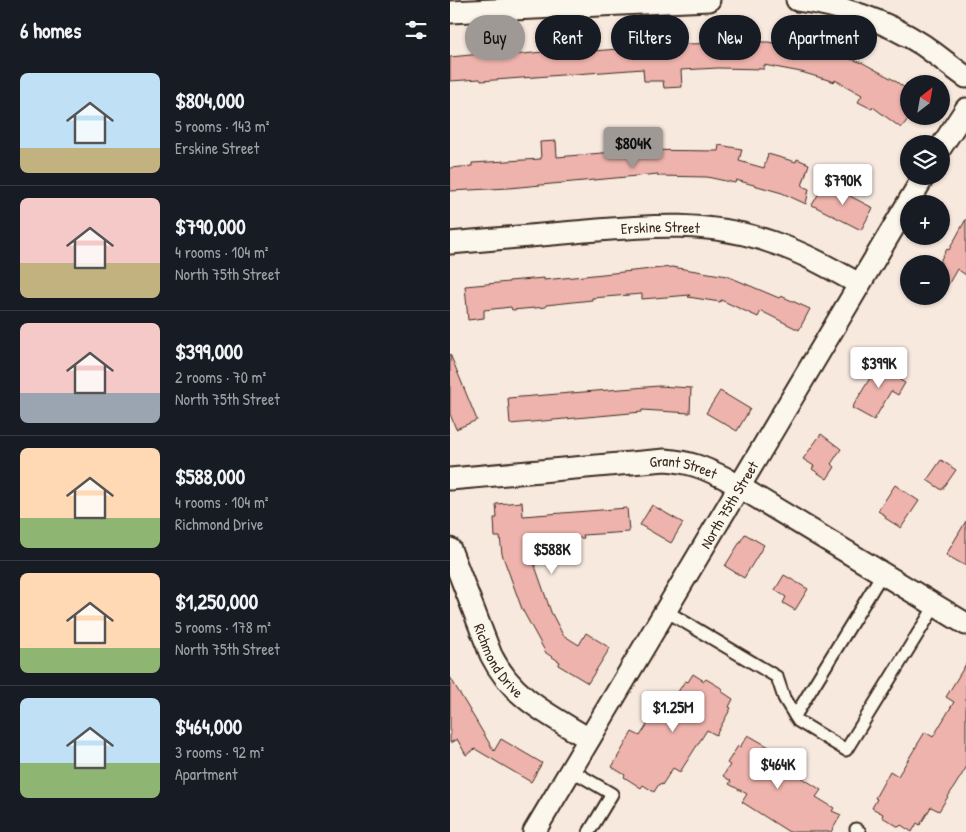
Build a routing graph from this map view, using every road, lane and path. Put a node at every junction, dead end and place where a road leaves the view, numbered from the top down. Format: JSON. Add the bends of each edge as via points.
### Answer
{"nodes":[{"id":1,"x":709,"y":0,"type":"edge"},
{"id":2,"x":797,"y":0,"type":"edge"},
{"id":3,"x":450,"y":12,"type":"edge"},
{"id":4,"x":966,"y":77,"type":"edge"},
{"id":5,"x":966,"y":109,"type":"edge"},
{"id":6,"x":949,"y":135,"type":"edge"},
{"id":7,"x":919,"y":185,"type":"edge"},
{"id":8,"x":450,"y":243,"type":"edge"},
{"id":9,"x":859,"y":284,"type":"junction"},
{"id":10,"x":450,"y":479,"type":"edge"},
{"id":11,"x":739,"y":488,"type":"junction"},
{"id":12,"x":450,"y":549,"type":"edge"},
{"id":13,"x":882,"y":574,"type":"junction"},
{"id":14,"x":936,"y":606,"type":"junction"},
{"id":15,"x":666,"y":611,"type":"junction"},
{"id":16,"x":966,"y":624,"type":"edge"},
{"id":17,"x":795,"y":716,"type":"junction"},
{"id":18,"x":589,"y":740,"type":"junction"},
{"id":19,"x":571,"y":770,"type":"junction"},
{"id":20,"x":534,"y":832,"type":"edge"},
{"id":21,"x":589,"y":832,"type":"edge"}],
"edges":[{"from":1,"to":3,"type":"street"},
{"from":2,"to":4,"type":"street","via":[[840,8],[870,19],[922,45]]},
{"from":5,"to":6,"type":"street"},
{"from":7,"to":9,"type":"street","name":"North 75th Street"},
{"from":8,"to":9,"type":"street","name":"Erskine Street","via":[[649,225],[684,225],[730,231],[774,242]]},
{"from":9,"to":11,"type":"street","name":"North 75th Street"},
{"from":10,"to":11,"type":"street","name":"Grant Street","via":[[665,460],[700,466]]},
{"from":11,"to":13,"type":"street","name":"Grant Street"},
{"from":11,"to":15,"type":"street","name":"North 75th Street"},
{"from":12,"to":18,"type":"street","name":"Richmond Drive","via":[[491,655],[506,680],[524,699]]},
{"from":13,"to":14,"type":"street","name":"Grant Street"},
{"from":13,"to":17,"type":"lane"},
{"from":14,"to":16,"type":"street","name":"Grant Street"},
{"from":14,"to":17,"type":"lane","via":[[846,750]]},
{"from":15,"to":17,"type":"lane","via":[[777,677]]},
{"from":15,"to":18,"type":"street","name":"North 75th Street"},
{"from":18,"to":19,"type":"street","name":"North 75th Street"},
{"from":19,"to":20,"type":"street","name":"North 75th Street"},
{"from":19,"to":21,"type":"lane","via":[[612,794]]}]}
